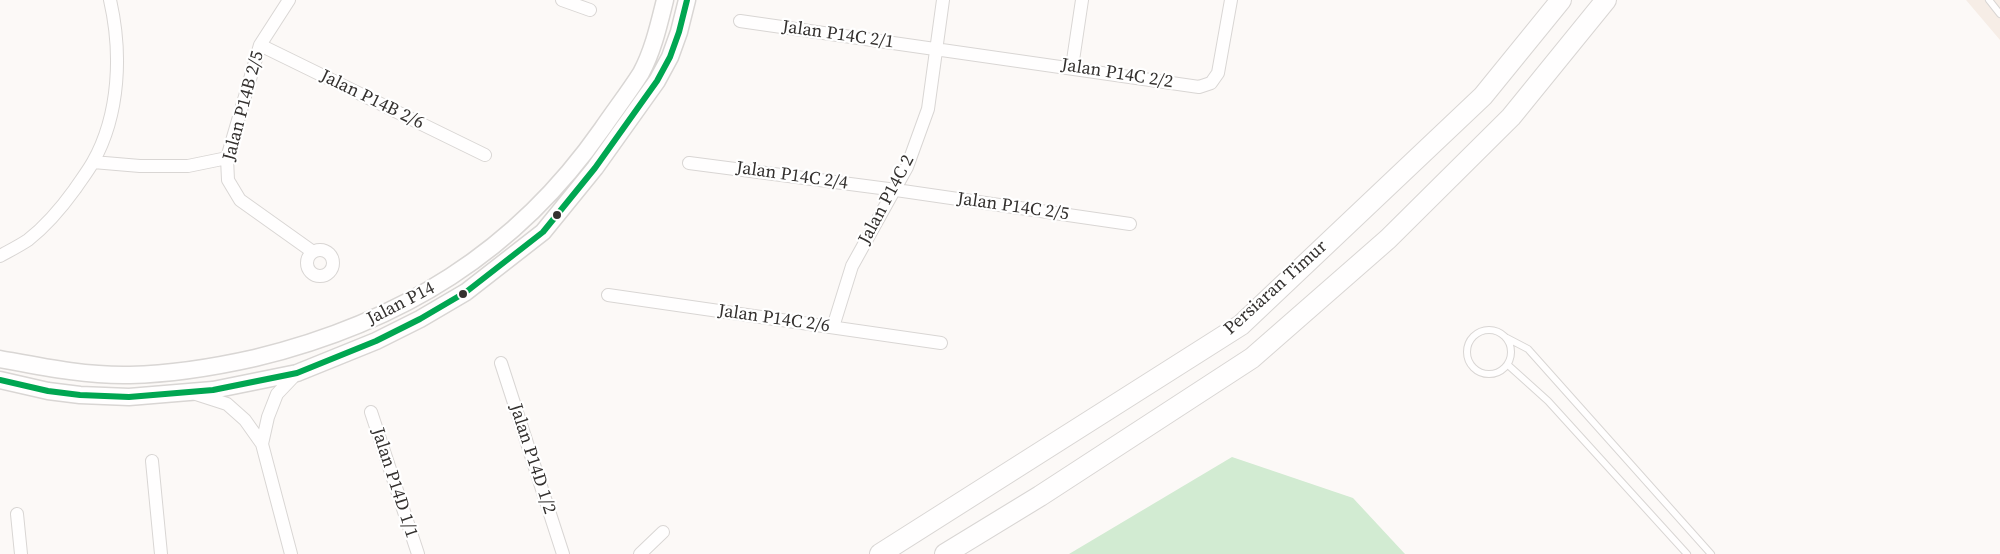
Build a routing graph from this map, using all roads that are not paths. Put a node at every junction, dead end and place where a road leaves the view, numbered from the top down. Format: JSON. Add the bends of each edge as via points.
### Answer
{"nodes":[{"id":1,"x":110,"y":0,"type":"edge"},
{"id":2,"x":289,"y":0,"type":"edge"},
{"id":3,"x":562,"y":0,"type":"edge"},
{"id":4,"x":665,"y":0,"type":"edge"},
{"id":5,"x":687,"y":0,"type":"edge"},
{"id":6,"x":943,"y":0,"type":"edge"},
{"id":7,"x":1082,"y":0,"type":"edge"},
{"id":8,"x":1231,"y":0,"type":"edge"},
{"id":9,"x":1561,"y":0,"type":"edge"},
{"id":10,"x":1606,"y":0,"type":"edge"},
{"id":11,"x":1989,"y":0,"type":"edge"},
{"id":12,"x":590,"y":10,"type":"dead end"},
{"id":13,"x":2000,"y":14,"type":"edge"},
{"id":14,"x":740,"y":21,"type":"dead end"},
{"id":15,"x":260,"y":45,"type":"junction"},
{"id":16,"x":936,"y":49,"type":"junction"},
{"id":17,"x":1072,"y":67,"type":"junction"},
{"id":18,"x":485,"y":155,"type":"dead end"},
{"id":19,"x":227,"y":158,"type":"junction"},
{"id":20,"x":93,"y":162,"type":"junction"},
{"id":21,"x":689,"y":163,"type":"dead end"},
{"id":22,"x":896,"y":190,"type":"junction"},
{"id":23,"x":1130,"y":224,"type":"dead end"},
{"id":24,"x":313,"y":252,"type":"dead end"},
{"id":25,"x":0,"y":256,"type":"edge"},
{"id":26,"x":608,"y":295,"type":"dead end"},
{"id":27,"x":833,"y":327,"type":"junction"},
{"id":28,"x":1507,"y":338,"type":"junction"},
{"id":29,"x":941,"y":343,"type":"dead end"},
{"id":30,"x":0,"y":359,"type":"edge"},
{"id":31,"x":501,"y":363,"type":"dead end"},
{"id":32,"x":1508,"y":365,"type":"junction"},
{"id":33,"x":297,"y":373,"type":"junction"},
{"id":34,"x":0,"y":380,"type":"edge"},
{"id":35,"x":187,"y":391,"type":"junction"},
{"id":36,"x":371,"y":412,"type":"dead end"},
{"id":37,"x":262,"y":444,"type":"junction"},
{"id":38,"x":152,"y":461,"type":"dead end"},
{"id":39,"x":17,"y":514,"type":"dead end"},
{"id":40,"x":663,"y":532,"type":"dead end"},
{"id":41,"x":21,"y":554,"type":"edge"},
{"id":42,"x":161,"y":554,"type":"edge"},
{"id":43,"x":291,"y":554,"type":"edge"},
{"id":44,"x":418,"y":554,"type":"edge"},
{"id":45,"x":563,"y":554,"type":"edge"},
{"id":46,"x":640,"y":554,"type":"edge"},
{"id":47,"x":880,"y":554,"type":"edge"},
{"id":48,"x":945,"y":554,"type":"edge"},
{"id":49,"x":1687,"y":554,"type":"edge"},
{"id":50,"x":1711,"y":554,"type":"edge"}],
"edges":[{"from":1,"to":20,"type":"street","via":[[117,56],[115,96]]},
{"from":2,"to":15,"type":"street","name":"Jalan P14B 2/5"},
{"from":3,"to":12,"type":"street"},
{"from":4,"to":30,"type":"main road","name":"Jalan P14","via":[[641,72],[583,156],[527,218],[452,277],[410,302],[368,322],[294,348],[214,368],[130,375],[79,373]]},
{"from":5,"to":33,"type":"main road","name":"Jalan P14","via":[[670,57],[657,81],[543,232],[466,292],[420,319]]},
{"from":6,"to":16,"type":"street","name":"Jalan P14C 2"},
{"from":7,"to":17,"type":"street"},
{"from":8,"to":17,"type":"street","name":"Jalan P14C 2/2","via":[[1218,73],[1211,83],[1199,87]]},
{"from":9,"to":47,"type":"main road","name":"Persiaran Timur","via":[[1483,96],[1241,325]]},
{"from":10,"to":48,"type":"main road","name":"Persiaran Timur","via":[[1511,117],[1388,239],[1252,358]]},
{"from":11,"to":13,"type":"lane"},
{"from":14,"to":16,"type":"street","name":"Jalan P14C 2/1"},
{"from":15,"to":18,"type":"street","name":"Jalan P14B 2/6"},
{"from":15,"to":19,"type":"street","name":"Jalan P14B 2/5"},
{"from":16,"to":17,"type":"street","name":"Jalan P14C 2/2"},
{"from":16,"to":22,"type":"street","name":"Jalan P14C 2","via":[[928,109]]},
{"from":19,"to":20,"type":"street","via":[[188,166]]},
{"from":19,"to":24,"type":"street","name":"Jalan P14B 2/5","via":[[228,180],[240,200]]},
{"from":20,"to":25,"type":"street","via":[[63,206],[29,239]]},
{"from":21,"to":22,"type":"street","name":"Jalan P14C 2/4"},
{"from":22,"to":23,"type":"street","name":"Jalan P14C 2/5"},
{"from":22,"to":27,"type":"street","name":"Jalan P14C 2","via":[[852,266]]},
{"from":26,"to":27,"type":"street","name":"Jalan P14C 2/6"},
{"from":27,"to":29,"type":"street","name":"Jalan P14C 2/6"},
{"from":28,"to":32,"type":"lane","via":[[1512,351]]},
{"from":28,"to":32,"type":"lane","via":[[1495,330],[1481,330],[1470,339],[1466,353],[1471,366],[1483,374],[1497,374]]},
{"from":28,"to":50,"type":"lane","via":[[1528,349]]},
{"from":31,"to":45,"type":"street","name":"Jalan P14D 1/2"},
{"from":32,"to":49,"type":"lane","via":[[1548,400]]},
{"from":33,"to":35,"type":"main road","name":"Jalan P14","via":[[213,390]]},
{"from":33,"to":37,"type":"street","via":[[277,394]]},
{"from":34,"to":35,"type":"main road","name":"Jalan P14","via":[[80,395],[129,397]]},
{"from":35,"to":37,"type":"street","via":[[227,404]]},
{"from":36,"to":44,"type":"street","name":"Jalan P14D 1/1"},
{"from":37,"to":43,"type":"street"},
{"from":38,"to":42,"type":"street"},
{"from":39,"to":41,"type":"street"},
{"from":40,"to":46,"type":"street"}]}
